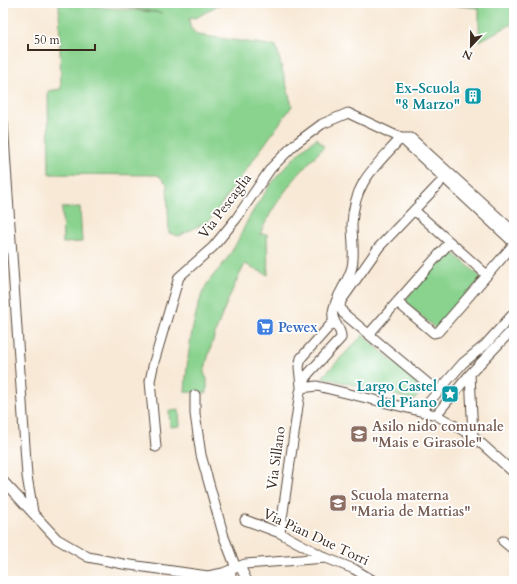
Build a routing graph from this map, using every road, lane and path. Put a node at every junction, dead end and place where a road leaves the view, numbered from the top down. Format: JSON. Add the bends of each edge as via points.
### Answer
{"nodes":[{"id":1,"x":3,"y":122,"type":"edge"},
{"id":2,"x":401,"y":138,"type":"junction"},
{"id":3,"x":439,"y":184,"type":"dead end"},
{"id":4,"x":414,"y":210,"type":"junction"},
{"id":5,"x":514,"y":232,"type":"edge"},
{"id":6,"x":450,"y":242,"type":"junction"},
{"id":7,"x":514,"y":243,"type":"edge"},
{"id":8,"x":487,"y":275,"type":"junction"},
{"id":9,"x":397,"y":302,"type":"junction"},
{"id":10,"x":514,"y":313,"type":"edge"},
{"id":11,"x":334,"y":321,"type":"junction"},
{"id":12,"x":514,"y":328,"type":"edge"},
{"id":13,"x":369,"y":334,"type":"junction"},
{"id":14,"x":470,"y":374,"type":"junction"},
{"id":15,"x":301,"y":388,"type":"junction"},
{"id":16,"x":437,"y":391,"type":"junction"},
{"id":17,"x":196,"y":395,"type":"dead end"},
{"id":18,"x":422,"y":410,"type":"junction"},
{"id":19,"x":436,"y":415,"type":"junction"},
{"id":20,"x":473,"y":436,"type":"junction"},
{"id":21,"x":156,"y":447,"type":"dead end"},
{"id":22,"x":514,"y":473,"type":"edge"},
{"id":23,"x":3,"y":481,"type":"edge"},
{"id":24,"x":33,"y":512,"type":"junction"},
{"id":25,"x":246,"y":520,"type":"dead end"},
{"id":26,"x":280,"y":533,"type":"junction"},
{"id":27,"x":503,"y":541,"type":"dead end"},
{"id":28,"x":514,"y":550,"type":"edge"},
{"id":29,"x":326,"y":558,"type":"junction"},
{"id":30,"x":235,"y":568,"type":"junction"},
{"id":31,"x":232,"y":581,"type":"edge"},
{"id":32,"x":247,"y":581,"type":"edge"},
{"id":33,"x":374,"y":581,"type":"edge"}],
"edges":[{"from":1,"to":24,"type":"street","via":[[27,476]]},
{"from":2,"to":5,"type":"street","name":"Via Pescaglia","via":[[410,138]]},
{"from":2,"to":7,"type":"street","name":"Via Pescaglia"},
{"from":2,"to":11,"type":"street","via":[[366,177],[359,190],[353,218],[352,268],[336,302],[332,314]]},
{"from":2,"to":21,"type":"street","name":"Via Pescaglia","via":[[348,113],[322,124],[295,144],[271,168],[223,236],[204,256],[181,274],[151,374]]},
{"from":3,"to":4,"type":"street"},
{"from":4,"to":6,"type":"street"},
{"from":4,"to":13,"type":"street","via":[[371,257],[341,301],[343,313]]},
{"from":6,"to":8,"type":"street"},
{"from":6,"to":9,"type":"street"},
{"from":7,"to":8,"type":"street"},
{"from":8,"to":9,"type":"street","via":[[443,327],[434,333]]},
{"from":9,"to":13,"type":"street"},
{"from":10,"to":16,"type":"street"},
{"from":11,"to":15,"type":"street","name":"Via Sillano","via":[[301,358]]},
{"from":11,"to":15,"type":"street","name":"Via Sillano","via":[[342,333],[341,338],[308,374]]},
{"from":12,"to":14,"type":"street"},
{"from":13,"to":16,"type":"street"},
{"from":14,"to":19,"type":"street"},
{"from":14,"to":20,"type":"street"},
{"from":15,"to":18,"type":"street","via":[[317,386]]},
{"from":15,"to":26,"type":"street","name":"Via Sillano"},
{"from":16,"to":18,"type":"street"},
{"from":17,"to":30,"type":"street","via":[[195,414],[201,455]]},
{"from":18,"to":19,"type":"street"},
{"from":19,"to":20,"type":"street"},
{"from":20,"to":22,"type":"street"},
{"from":23,"to":24,"type":"street"},
{"from":24,"to":30,"type":"street","via":[[57,539],[88,558],[208,576]]},
{"from":25,"to":26,"type":"street","name":"Via Pian Due Torri"},
{"from":26,"to":29,"type":"street","name":"Via Pian Due Torri"},
{"from":27,"to":28,"type":"street"},
{"from":29,"to":30,"type":"street","via":[[262,562]]},
{"from":29,"to":33,"type":"street","name":"Via Pian Due Torri","via":[[354,569]]},
{"from":30,"to":31,"type":"street"},
{"from":30,"to":32,"type":"street"}]}
